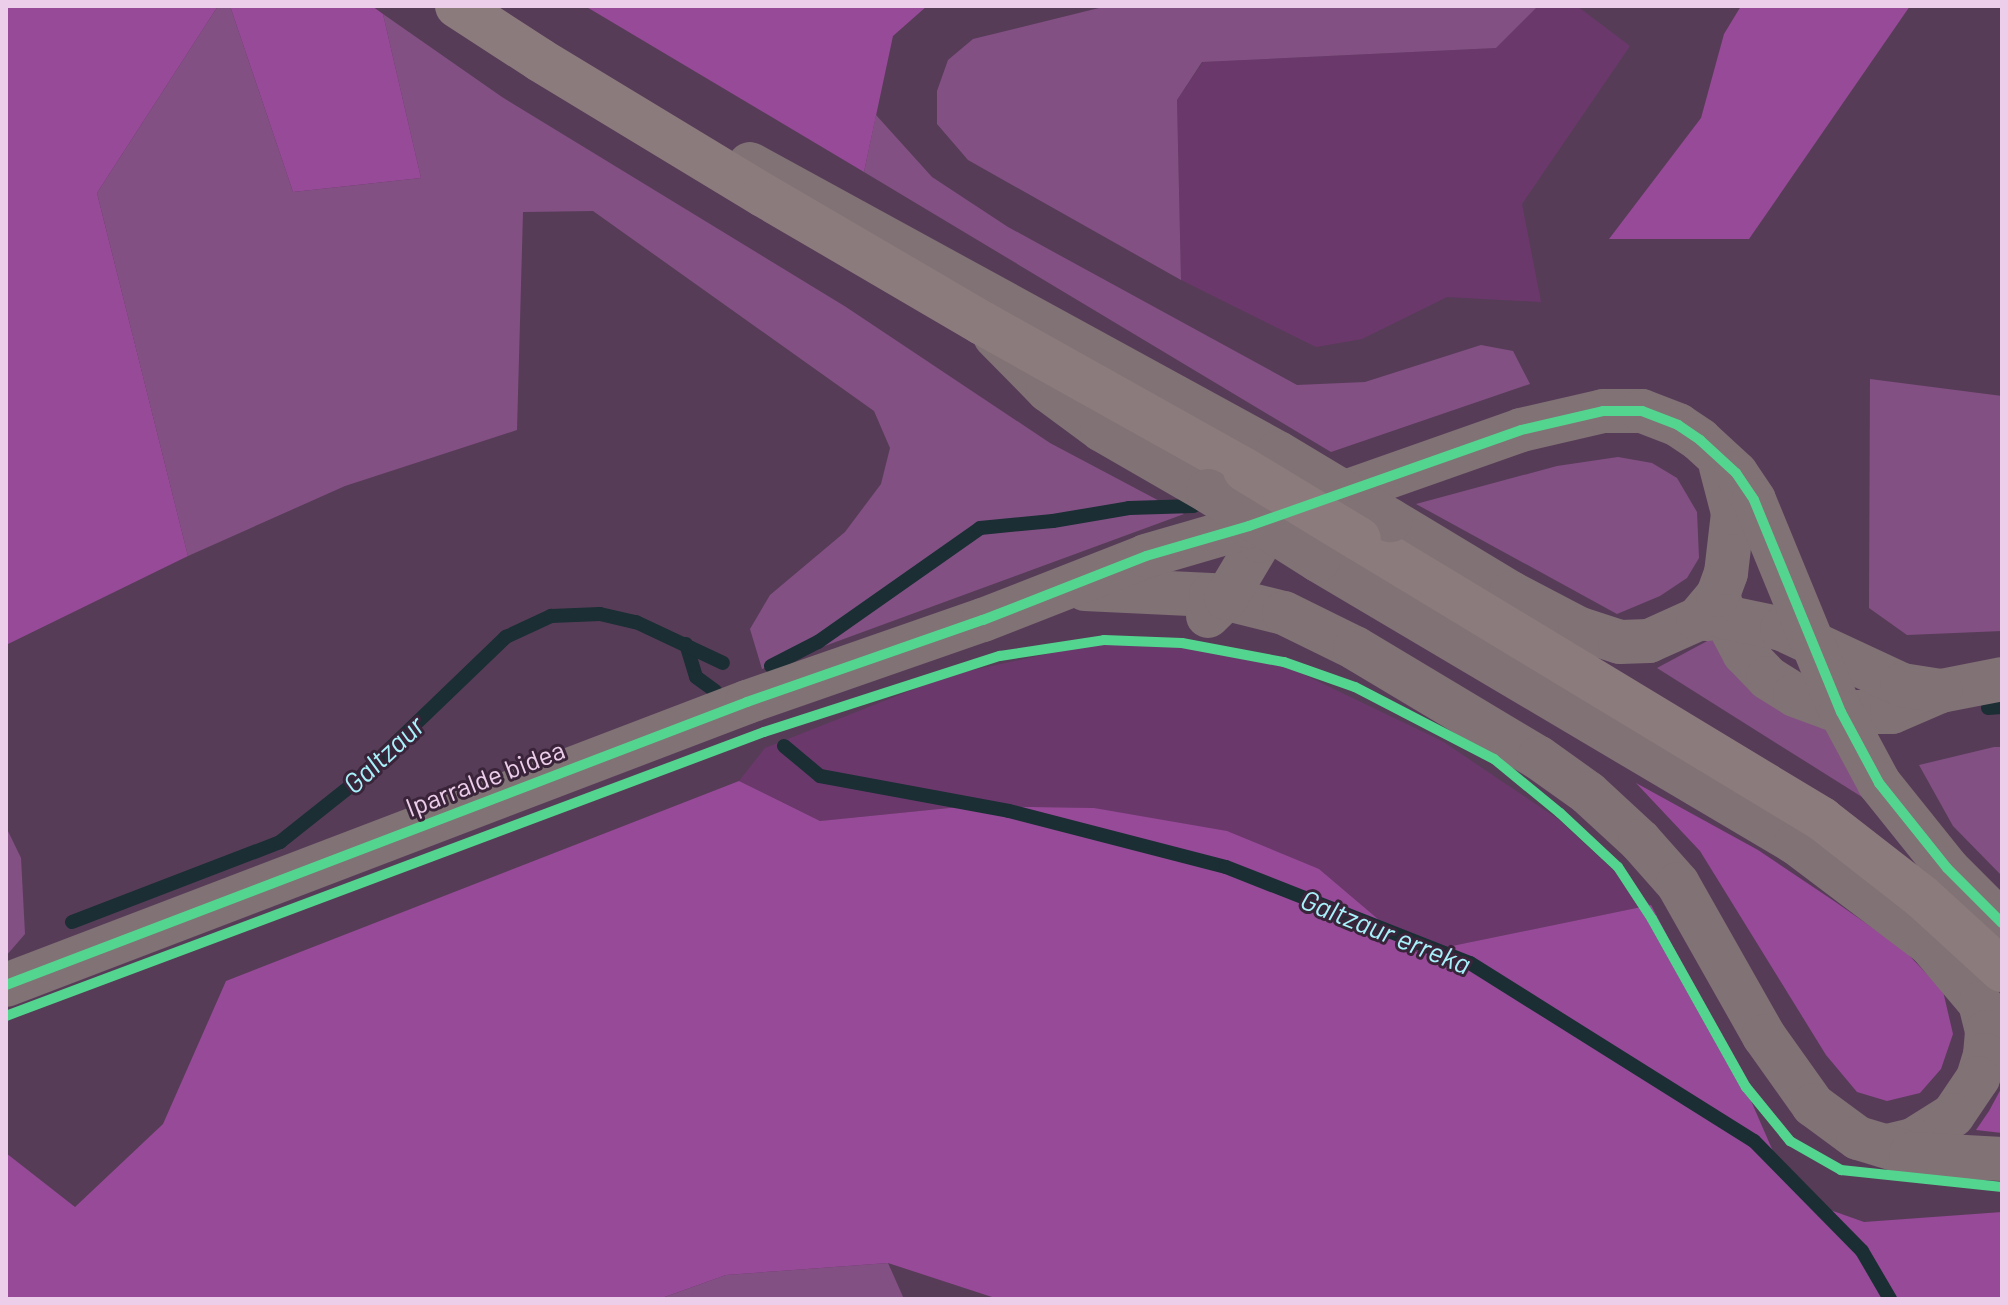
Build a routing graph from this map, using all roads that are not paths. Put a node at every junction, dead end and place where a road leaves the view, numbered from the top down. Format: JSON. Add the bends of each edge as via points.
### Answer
{"nodes":[{"id":1,"x":457,"y":6,"type":"edge"},
{"id":2,"x":631,"y":115,"type":"junction"},
{"id":3,"x":982,"y":323,"type":"junction"},
{"id":4,"x":1713,"y":451,"type":"junction"},
{"id":5,"x":1261,"y":461,"type":"junction"},
{"id":6,"x":1312,"y":503,"type":"junction"},
{"id":7,"x":1374,"y":529,"type":"junction"},
{"id":8,"x":1202,"y":538,"type":"junction"},
{"id":9,"x":1260,"y":541,"type":"junction"},
{"id":10,"x":1057,"y":589,"type":"junction"},
{"id":11,"x":1207,"y":603,"type":"junction"},
{"id":12,"x":1713,"y":610,"type":"junction"},
{"id":13,"x":1284,"y":613,"type":"junction"},
{"id":14,"x":983,"y":620,"type":"junction"},
{"id":15,"x":1810,"y":640,"type":"junction"},
{"id":16,"x":1398,"y":675,"type":"junction"},
{"id":17,"x":2002,"y":679,"type":"edge"},
{"id":18,"x":1928,"y":697,"type":"junction"},
{"id":19,"x":1841,"y":712,"type":"junction"},
{"id":20,"x":1879,"y":783,"type":"junction"},
{"id":21,"x":2002,"y":923,"type":"edge"},
{"id":22,"x":2002,"y":970,"type":"edge"},
{"id":23,"x":6,"y":985,"type":"edge"},
{"id":24,"x":1887,"y":1146,"type":"junction"},
{"id":25,"x":2002,"y":1159,"type":"edge"}],
"edges":[{"from":1,"to":2,"type":"main road"},
{"from":2,"to":3,"type":"main road"},
{"from":2,"to":5,"type":"street","via":[[746,162]]},
{"from":3,"to":5,"type":"main road"},
{"from":3,"to":24,"type":"street","bridge":true,"via":[[1048,390],[1102,430],[1796,843],[1930,944],[1980,1003],[1987,1032],[1985,1055],[1978,1078],[1953,1115],[1913,1140]]},
{"from":4,"to":6,"type":"street","via":[[1662,418],[1642,411],[1603,411],[1521,430]]},
{"from":4,"to":12,"type":"street","via":[[1729,486],[1733,513],[1726,573]]},
{"from":4,"to":15,"type":"street","via":[[1754,500]]},
{"from":5,"to":7,"type":"main road","bridge":true},
{"from":6,"to":8,"type":"street"},
{"from":6,"to":9,"type":"street"},
{"from":7,"to":12,"type":"street","via":[[1620,642],[1649,641]]},
{"from":7,"to":22,"type":"main road","via":[[1822,819],[1921,896]]},
{"from":8,"to":10,"type":"street"},
{"from":8,"to":11,"type":"street","via":[[1191,576]]},
{"from":9,"to":11,"type":"street"},
{"from":9,"to":13,"type":"street","via":[[1267,585]]},
{"from":10,"to":11,"type":"street","via":[[1129,588]]},
{"from":10,"to":14,"type":"street"},
{"from":11,"to":13,"type":"street"},
{"from":11,"to":14,"type":"street","via":[[1161,613],[1035,613]]},
{"from":11,"to":16,"type":"street"},
{"from":12,"to":15,"type":"street"},
{"from":12,"to":19,"type":"street","via":[[1768,678],[1795,695]]},
{"from":13,"to":16,"type":"street"},
{"from":14,"to":23,"type":"street","name":"Iparralde bidea","via":[[747,702]]},
{"from":15,"to":18,"type":"street"},
{"from":15,"to":19,"type":"street"},
{"from":16,"to":24,"type":"street","via":[[1539,758],[1588,793],[1640,841],[1678,884],[1764,1036],[1813,1105],[1858,1138]]},
{"from":17,"to":18,"type":"street"},
{"from":18,"to":19,"type":"street","via":[[1892,712]]},
{"from":18,"to":20,"type":"street","via":[[1891,741]]},
{"from":19,"to":20,"type":"street"},
{"from":20,"to":21,"type":"street","via":[[1947,868]]},
{"from":24,"to":25,"type":"street","via":[[1928,1158]]}]}
